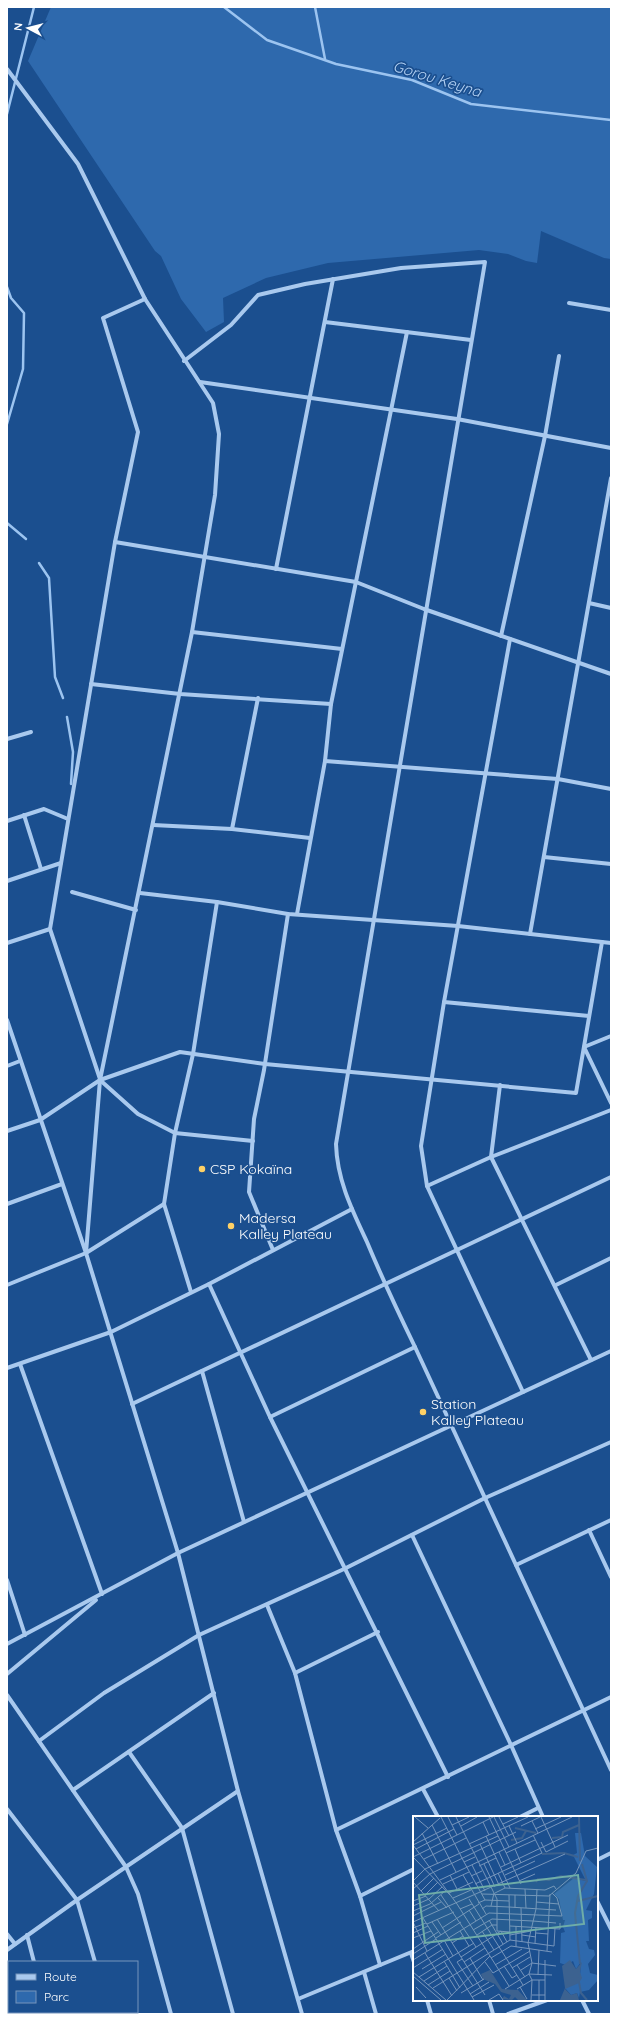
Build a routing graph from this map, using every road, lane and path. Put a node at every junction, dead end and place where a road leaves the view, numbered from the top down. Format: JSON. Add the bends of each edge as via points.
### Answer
{"nodes":[{"id":1,"x":7,"y":69,"type":"edge"},
{"id":2,"x":333,"y":279,"type":"junction"},
{"id":3,"x":145,"y":299,"type":"junction"},
{"id":4,"x":569,"y":303,"type":"dead end"},
{"id":5,"x":611,"y":310,"type":"edge"},
{"id":6,"x":325,"y":322,"type":"junction"},
{"id":7,"x":407,"y":332,"type":"junction"},
{"id":8,"x":471,"y":340,"type":"junction"},
{"id":9,"x":559,"y":356,"type":"dead end"},
{"id":10,"x":184,"y":360,"type":"junction"},
{"id":11,"x":200,"y":382,"type":"junction"},
{"id":12,"x":310,"y":396,"type":"junction"},
{"id":13,"x":391,"y":409,"type":"junction"},
{"id":14,"x":458,"y":419,"type":"junction"},
{"id":15,"x":545,"y":436,"type":"junction"},
{"id":16,"x":611,"y":448,"type":"edge"},
{"id":17,"x":611,"y":478,"type":"edge"},
{"id":18,"x":115,"y":542,"type":"junction"},
{"id":19,"x":205,"y":557,"type":"junction"},
{"id":20,"x":276,"y":569,"type":"junction"},
{"id":21,"x":356,"y":582,"type":"junction"},
{"id":22,"x":589,"y":603,"type":"junction"},
{"id":23,"x":611,"y":608,"type":"edge"},
{"id":24,"x":424,"y":609,"type":"junction"},
{"id":25,"x":192,"y":632,"type":"junction"},
{"id":26,"x":501,"y":636,"type":"junction"},
{"id":27,"x":510,"y":639,"type":"junction"},
{"id":28,"x":342,"y":649,"type":"junction"},
{"id":29,"x":578,"y":663,"type":"junction"},
{"id":30,"x":611,"y":674,"type":"edge"},
{"id":31,"x":91,"y":684,"type":"junction"},
{"id":32,"x":180,"y":694,"type":"junction"},
{"id":33,"x":258,"y":698,"type":"junction"},
{"id":34,"x":331,"y":704,"type":"junction"},
{"id":35,"x":31,"y":732,"type":"dead end"},
{"id":36,"x":7,"y":739,"type":"edge"},
{"id":37,"x":325,"y":761,"type":"junction"},
{"id":38,"x":398,"y":766,"type":"junction"},
{"id":39,"x":486,"y":773,"type":"junction"},
{"id":40,"x":558,"y":779,"type":"junction"},
{"id":41,"x":611,"y":789,"type":"edge"},
{"id":42,"x":24,"y":815,"type":"junction"},
{"id":43,"x":68,"y":819,"type":"junction"},
{"id":44,"x":7,"y":821,"type":"edge"},
{"id":45,"x":154,"y":825,"type":"junction"},
{"id":46,"x":232,"y":829,"type":"junction"},
{"id":47,"x":310,"y":838,"type":"junction"},
{"id":48,"x":544,"y":856,"type":"junction"},
{"id":49,"x":61,"y":863,"type":"junction"},
{"id":50,"x":611,"y":864,"type":"edge"},
{"id":51,"x":41,"y":869,"type":"junction"},
{"id":52,"x":7,"y":881,"type":"edge"},
{"id":53,"x":72,"y":892,"type":"dead end"},
{"id":54,"x":140,"y":893,"type":"junction"},
{"id":55,"x":217,"y":902,"type":"junction"},
{"id":56,"x":136,"y":910,"type":"junction"},
{"id":57,"x":288,"y":914,"type":"junction"},
{"id":58,"x":297,"y":914,"type":"junction"},
{"id":59,"x":372,"y":919,"type":"junction"},
{"id":60,"x":458,"y":926,"type":"junction"},
{"id":61,"x":50,"y":929,"type":"junction"},
{"id":62,"x":530,"y":934,"type":"junction"},
{"id":63,"x":602,"y":942,"type":"junction"},
{"id":64,"x":7,"y":943,"type":"edge"},
{"id":65,"x":611,"y":943,"type":"edge"},
{"id":66,"x":444,"y":1002,"type":"junction"},
{"id":67,"x":589,"y":1016,"type":"junction"},
{"id":68,"x":7,"y":1020,"type":"edge"},
{"id":69,"x":611,"y":1036,"type":"edge"},
{"id":70,"x":584,"y":1047,"type":"junction"},
{"id":71,"x":193,"y":1054,"type":"junction"},
{"id":72,"x":20,"y":1061,"type":"junction"},
{"id":73,"x":265,"y":1064,"type":"junction"},
{"id":74,"x":7,"y":1066,"type":"edge"},
{"id":75,"x":348,"y":1070,"type":"junction"},
{"id":76,"x":432,"y":1078,"type":"junction"},
{"id":77,"x":100,"y":1080,"type":"junction"},
{"id":78,"x":500,"y":1086,"type":"junction"},
{"id":79,"x":611,"y":1103,"type":"edge"},
{"id":80,"x":611,"y":1110,"type":"edge"},
{"id":81,"x":40,"y":1120,"type":"junction"},
{"id":82,"x":7,"y":1131,"type":"edge"},
{"id":83,"x":175,"y":1133,"type":"junction"},
{"id":84,"x":253,"y":1141,"type":"junction"},
{"id":85,"x":491,"y":1157,"type":"junction"},
{"id":86,"x":611,"y":1177,"type":"edge"},
{"id":87,"x":62,"y":1184,"type":"junction"},
{"id":88,"x":427,"y":1186,"type":"junction"},
{"id":89,"x":7,"y":1204,"type":"edge"},
{"id":90,"x":164,"y":1204,"type":"junction"},
{"id":91,"x":352,"y":1209,"type":"junction"},
{"id":92,"x":523,"y":1219,"type":"junction"},
{"id":93,"x":274,"y":1250,"type":"junction"},
{"id":94,"x":458,"y":1250,"type":"junction"},
{"id":95,"x":86,"y":1254,"type":"junction"},
{"id":96,"x":611,"y":1258,"type":"edge"},
{"id":97,"x":209,"y":1284,"type":"junction"},
{"id":98,"x":384,"y":1284,"type":"junction"},
{"id":99,"x":7,"y":1285,"type":"edge"},
{"id":100,"x":556,"y":1285,"type":"junction"},
{"id":101,"x":191,"y":1292,"type":"junction"},
{"id":102,"x":111,"y":1332,"type":"junction"},
{"id":103,"x":415,"y":1347,"type":"junction"},
{"id":104,"x":611,"y":1351,"type":"edge"},
{"id":105,"x":240,"y":1353,"type":"junction"},
{"id":106,"x":591,"y":1360,"type":"junction"},
{"id":107,"x":20,"y":1364,"type":"junction"},
{"id":108,"x":7,"y":1368,"type":"edge"},
{"id":109,"x":202,"y":1371,"type":"junction"},
{"id":110,"x":523,"y":1392,"type":"junction"},
{"id":111,"x":132,"y":1404,"type":"junction"},
{"id":112,"x":270,"y":1417,"type":"junction"},
{"id":113,"x":451,"y":1425,"type":"junction"},
{"id":114,"x":611,"y":1442,"type":"edge"},
{"id":115,"x":307,"y":1492,"type":"junction"},
{"id":116,"x":485,"y":1498,"type":"junction"},
{"id":117,"x":611,"y":1520,"type":"edge"},
{"id":118,"x":244,"y":1522,"type":"junction"},
{"id":119,"x":589,"y":1530,"type":"junction"},
{"id":120,"x":412,"y":1535,"type":"junction"},
{"id":121,"x":178,"y":1553,"type":"junction"},
{"id":122,"x":516,"y":1566,"type":"junction"},
{"id":123,"x":344,"y":1569,"type":"junction"},
{"id":124,"x":611,"y":1577,"type":"edge"},
{"id":125,"x":7,"y":1580,"type":"edge"},
{"id":126,"x":102,"y":1594,"type":"junction"},
{"id":127,"x":267,"y":1605,"type":"junction"},
{"id":128,"x":378,"y":1632,"type":"junction"},
{"id":129,"x":25,"y":1635,"type":"junction"},
{"id":130,"x":199,"y":1635,"type":"junction"},
{"id":131,"x":7,"y":1644,"type":"edge"},
{"id":132,"x":295,"y":1673,"type":"junction"},
{"id":133,"x":7,"y":1674,"type":"edge"},
{"id":134,"x":214,"y":1693,"type":"junction"},
{"id":135,"x":7,"y":1695,"type":"edge"},
{"id":136,"x":611,"y":1696,"type":"edge"},
{"id":137,"x":583,"y":1710,"type":"junction"},
{"id":138,"x":39,"y":1741,"type":"junction"},
{"id":139,"x":511,"y":1745,"type":"junction"},
{"id":140,"x":129,"y":1752,"type":"junction"},
{"id":141,"x":611,"y":1768,"type":"edge"},
{"id":142,"x":448,"y":1776,"type":"junction"},
{"id":143,"x":423,"y":1789,"type":"junction"},
{"id":144,"x":73,"y":1790,"type":"junction"},
{"id":145,"x":238,"y":1790,"type":"junction"},
{"id":146,"x":538,"y":1808,"type":"junction"},
{"id":147,"x":7,"y":1810,"type":"edge"},
{"id":148,"x":437,"y":1816,"type":"edge"},
{"id":149,"x":522,"y":1816,"type":"edge"},
{"id":150,"x":542,"y":1816,"type":"edge"},
{"id":151,"x":182,"y":1828,"type":"junction"},
{"id":152,"x":336,"y":1830,"type":"junction"},
{"id":153,"x":611,"y":1853,"type":"edge"},
{"id":154,"x":598,"y":1860,"type":"edge"},
{"id":155,"x":126,"y":1867,"type":"junction"},
{"id":156,"x":413,"y":1870,"type":"edge"},
{"id":157,"x":360,"y":1896,"type":"junction"},
{"id":158,"x":77,"y":1900,"type":"junction"},
{"id":159,"x":598,"y":1903,"type":"edge"},
{"id":160,"x":611,"y":1929,"type":"edge"},
{"id":161,"x":7,"y":1934,"type":"edge"},
{"id":162,"x":27,"y":1935,"type":"junction"},
{"id":163,"x":15,"y":1944,"type":"junction"},
{"id":164,"x":7,"y":1950,"type":"edge"},
{"id":165,"x":413,"y":1952,"type":"edge"},
{"id":166,"x":34,"y":1961,"type":"edge"},
{"id":167,"x":95,"y":1961,"type":"edge"},
{"id":168,"x":380,"y":1965,"type":"junction"},
{"id":169,"x":364,"y":1972,"type":"junction"},
{"id":170,"x":298,"y":1999,"type":"junction"},
{"id":171,"x":427,"y":2001,"type":"edge"},
{"id":172,"x":489,"y":2001,"type":"edge"},
{"id":173,"x":544,"y":2001,"type":"edge"},
{"id":174,"x":582,"y":2001,"type":"edge"},
{"id":175,"x":171,"y":2014,"type":"edge"},
{"id":176,"x":233,"y":2014,"type":"edge"},
{"id":177,"x":302,"y":2014,"type":"edge"},
{"id":178,"x":376,"y":2014,"type":"edge"},
{"id":179,"x":431,"y":2014,"type":"edge"},
{"id":180,"x":492,"y":2014,"type":"edge"},
{"id":181,"x":508,"y":2014,"type":"edge"},
{"id":182,"x":589,"y":2014,"type":"edge"}],
"edges":[{"from":1,"to":3,"type":"street","via":[[78,164]]},
{"from":2,"to":6,"type":"street"},
{"from":2,"to":8,"type":"street","via":[[401,268],[484,262]]},
{"from":2,"to":10,"type":"street","via":[[258,295],[231,325]]},
{"from":3,"to":10,"type":"street"},
{"from":3,"to":18,"type":"street","via":[[103,318],[138,432]]},
{"from":4,"to":5,"type":"street"},
{"from":6,"to":7,"type":"street"},
{"from":6,"to":12,"type":"street"},
{"from":7,"to":8,"type":"street"},
{"from":7,"to":13,"type":"street"},
{"from":8,"to":14,"type":"street"},
{"from":9,"to":15,"type":"street"},
{"from":10,"to":11,"type":"street"},
{"from":11,"to":12,"type":"street"},
{"from":11,"to":19,"type":"street","via":[[213,403],[219,434],[218,472]]},
{"from":12,"to":13,"type":"street"},
{"from":12,"to":20,"type":"street"},
{"from":13,"to":14,"type":"street"},
{"from":13,"to":21,"type":"street"},
{"from":14,"to":15,"type":"street"},
{"from":14,"to":24,"type":"street"},
{"from":15,"to":16,"type":"street"},
{"from":15,"to":26,"type":"street"},
{"from":17,"to":22,"type":"street"},
{"from":18,"to":19,"type":"street"},
{"from":18,"to":31,"type":"street"},
{"from":19,"to":20,"type":"street"},
{"from":19,"to":25,"type":"street"},
{"from":20,"to":21,"type":"street"},
{"from":21,"to":24,"type":"street"},
{"from":21,"to":28,"type":"street"},
{"from":22,"to":23,"type":"street"},
{"from":22,"to":29,"type":"street"},
{"from":24,"to":26,"type":"street"},
{"from":24,"to":38,"type":"street"},
{"from":25,"to":28,"type":"street"},
{"from":25,"to":32,"type":"street"},
{"from":26,"to":27,"type":"street"},
{"from":27,"to":29,"type":"street"},
{"from":27,"to":39,"type":"street"},
{"from":28,"to":34,"type":"street"},
{"from":29,"to":30,"type":"street"},
{"from":29,"to":40,"type":"street"},
{"from":31,"to":32,"type":"street"},
{"from":31,"to":43,"type":"street"},
{"from":32,"to":33,"type":"street"},
{"from":32,"to":45,"type":"street"},
{"from":33,"to":34,"type":"street"},
{"from":33,"to":46,"type":"street"},
{"from":34,"to":37,"type":"street"},
{"from":35,"to":36,"type":"street"},
{"from":37,"to":38,"type":"street"},
{"from":37,"to":47,"type":"street"},
{"from":38,"to":39,"type":"street"},
{"from":38,"to":59,"type":"street"},
{"from":39,"to":40,"type":"street"},
{"from":39,"to":60,"type":"street"},
{"from":40,"to":41,"type":"street"},
{"from":40,"to":48,"type":"street"},
{"from":42,"to":43,"type":"street","via":[[44,809]]},
{"from":42,"to":44,"type":"street"},
{"from":42,"to":51,"type":"street"},
{"from":43,"to":49,"type":"street"},
{"from":45,"to":46,"type":"street"},
{"from":45,"to":54,"type":"street"},
{"from":46,"to":47,"type":"street"},
{"from":47,"to":58,"type":"street"},
{"from":48,"to":50,"type":"street"},
{"from":48,"to":62,"type":"street"},
{"from":49,"to":51,"type":"street"},
{"from":49,"to":61,"type":"street"},
{"from":51,"to":52,"type":"street"},
{"from":53,"to":56,"type":"street"},
{"from":54,"to":55,"type":"street"},
{"from":54,"to":56,"type":"street"},
{"from":55,"to":57,"type":"street"},
{"from":55,"to":71,"type":"street"},
{"from":56,"to":77,"type":"street"},
{"from":57,"to":58,"type":"street"},
{"from":57,"to":73,"type":"street"},
{"from":58,"to":59,"type":"street"},
{"from":59,"to":60,"type":"street"},
{"from":59,"to":75,"type":"street"},
{"from":60,"to":62,"type":"street"},
{"from":60,"to":66,"type":"street"},
{"from":61,"to":64,"type":"street"},
{"from":61,"to":77,"type":"street"},
{"from":62,"to":63,"type":"street"},
{"from":63,"to":65,"type":"street"},
{"from":63,"to":67,"type":"street"},
{"from":66,"to":67,"type":"street"},
{"from":66,"to":76,"type":"street"},
{"from":67,"to":70,"type":"street"},
{"from":68,"to":72,"type":"street"},
{"from":69,"to":70,"type":"street"},
{"from":70,"to":78,"type":"street","via":[[576,1093]]},
{"from":70,"to":79,"type":"street"},
{"from":71,"to":73,"type":"street"},
{"from":71,"to":77,"type":"street","via":[[180,1052]]},
{"from":71,"to":83,"type":"street"},
{"from":72,"to":74,"type":"street"},
{"from":72,"to":81,"type":"street"},
{"from":73,"to":75,"type":"street"},
{"from":73,"to":84,"type":"street","via":[[256,1108]]},
{"from":75,"to":76,"type":"street"},
{"from":75,"to":91,"type":"street","via":[[336,1144],[340,1176]]},
{"from":76,"to":78,"type":"street"},
{"from":76,"to":88,"type":"street","via":[[421,1146]]},
{"from":77,"to":81,"type":"street"},
{"from":77,"to":83,"type":"street","via":[[138,1114]]},
{"from":77,"to":95,"type":"street"},
{"from":78,"to":85,"type":"street"},
{"from":80,"to":85,"type":"street"},
{"from":81,"to":82,"type":"street"},
{"from":81,"to":87,"type":"street"},
{"from":83,"to":84,"type":"street"},
{"from":83,"to":90,"type":"street"},
{"from":84,"to":93,"type":"street","via":[[249,1192]]},
{"from":85,"to":88,"type":"street"},
{"from":85,"to":92,"type":"street"},
{"from":86,"to":92,"type":"street"},
{"from":87,"to":89,"type":"street"},
{"from":87,"to":95,"type":"street"},
{"from":88,"to":94,"type":"street"},
{"from":90,"to":95,"type":"street"},
{"from":90,"to":101,"type":"street"},
{"from":91,"to":93,"type":"street"},
{"from":91,"to":98,"type":"street"},
{"from":92,"to":94,"type":"street"},
{"from":92,"to":100,"type":"street"},
{"from":93,"to":97,"type":"street"},
{"from":94,"to":98,"type":"street"},
{"from":94,"to":110,"type":"street"},
{"from":95,"to":99,"type":"street"},
{"from":95,"to":102,"type":"street"},
{"from":96,"to":100,"type":"street"},
{"from":97,"to":101,"type":"street"},
{"from":97,"to":105,"type":"street"},
{"from":98,"to":103,"type":"street"},
{"from":98,"to":105,"type":"street"},
{"from":100,"to":106,"type":"street"},
{"from":101,"to":102,"type":"street"},
{"from":102,"to":107,"type":"street"},
{"from":102,"to":111,"type":"street"},
{"from":103,"to":112,"type":"street"},
{"from":103,"to":113,"type":"street"},
{"from":104,"to":106,"type":"street"},
{"from":105,"to":109,"type":"street"},
{"from":105,"to":112,"type":"street"},
{"from":106,"to":110,"type":"street"},
{"from":107,"to":108,"type":"street"},
{"from":107,"to":126,"type":"street"},
{"from":109,"to":111,"type":"street"},
{"from":109,"to":118,"type":"street"},
{"from":110,"to":113,"type":"street"},
{"from":111,"to":121,"type":"street"},
{"from":112,"to":115,"type":"street"},
{"from":113,"to":115,"type":"street"},
{"from":113,"to":116,"type":"street"},
{"from":114,"to":116,"type":"street"},
{"from":115,"to":118,"type":"street"},
{"from":115,"to":123,"type":"street"},
{"from":116,"to":120,"type":"street"},
{"from":116,"to":122,"type":"street"},
{"from":117,"to":119,"type":"street"},
{"from":118,"to":121,"type":"street"},
{"from":119,"to":122,"type":"street"},
{"from":119,"to":124,"type":"street"},
{"from":120,"to":123,"type":"street"},
{"from":120,"to":139,"type":"street"},
{"from":121,"to":126,"type":"street"},
{"from":121,"to":130,"type":"street"},
{"from":122,"to":137,"type":"street"},
{"from":123,"to":127,"type":"street"},
{"from":123,"to":128,"type":"street"},
{"from":125,"to":129,"type":"street"},
{"from":126,"to":129,"type":"street"},
{"from":126,"to":133,"type":"street"},
{"from":127,"to":130,"type":"street"},
{"from":127,"to":132,"type":"street"},
{"from":128,"to":132,"type":"street"},
{"from":128,"to":142,"type":"street"},
{"from":129,"to":131,"type":"street"},
{"from":130,"to":134,"type":"street"},
{"from":130,"to":138,"type":"street","via":[[104,1693]]},
{"from":132,"to":152,"type":"street"},
{"from":134,"to":140,"type":"street"},
{"from":134,"to":145,"type":"street"},
{"from":135,"to":138,"type":"street"},
{"from":136,"to":137,"type":"street"},
{"from":137,"to":139,"type":"street"},
{"from":137,"to":141,"type":"street"},
{"from":138,"to":144,"type":"street"},
{"from":139,"to":142,"type":"street"},
{"from":139,"to":146,"type":"street"},
{"from":140,"to":144,"type":"street"},
{"from":140,"to":151,"type":"street"},
{"from":142,"to":143,"type":"street"},
{"from":143,"to":148,"type":"street"},
{"from":143,"to":152,"type":"street"},
{"from":144,"to":155,"type":"street"},
{"from":145,"to":151,"type":"street"},
{"from":145,"to":170,"type":"street"},
{"from":146,"to":149,"type":"street"},
{"from":146,"to":150,"type":"street"},
{"from":147,"to":158,"type":"street"},
{"from":151,"to":155,"type":"street"},
{"from":151,"to":176,"type":"street"},
{"from":152,"to":157,"type":"street"},
{"from":153,"to":154,"type":"street"},
{"from":155,"to":158,"type":"street"},
{"from":155,"to":175,"type":"street","via":[[138,1894]]},
{"from":156,"to":157,"type":"street"},
{"from":157,"to":168,"type":"street"},
{"from":158,"to":162,"type":"street"},
{"from":158,"to":167,"type":"street"},
{"from":159,"to":160,"type":"street"},
{"from":161,"to":163,"type":"street"},
{"from":162,"to":163,"type":"street"},
{"from":162,"to":166,"type":"street"},
{"from":163,"to":164,"type":"street"},
{"from":165,"to":168,"type":"street"},
{"from":168,"to":169,"type":"street"},
{"from":169,"to":170,"type":"street"},
{"from":169,"to":178,"type":"street"},
{"from":170,"to":177,"type":"street"},
{"from":171,"to":179,"type":"street"},
{"from":172,"to":180,"type":"street"},
{"from":173,"to":181,"type":"street"},
{"from":174,"to":182,"type":"street"}]}
